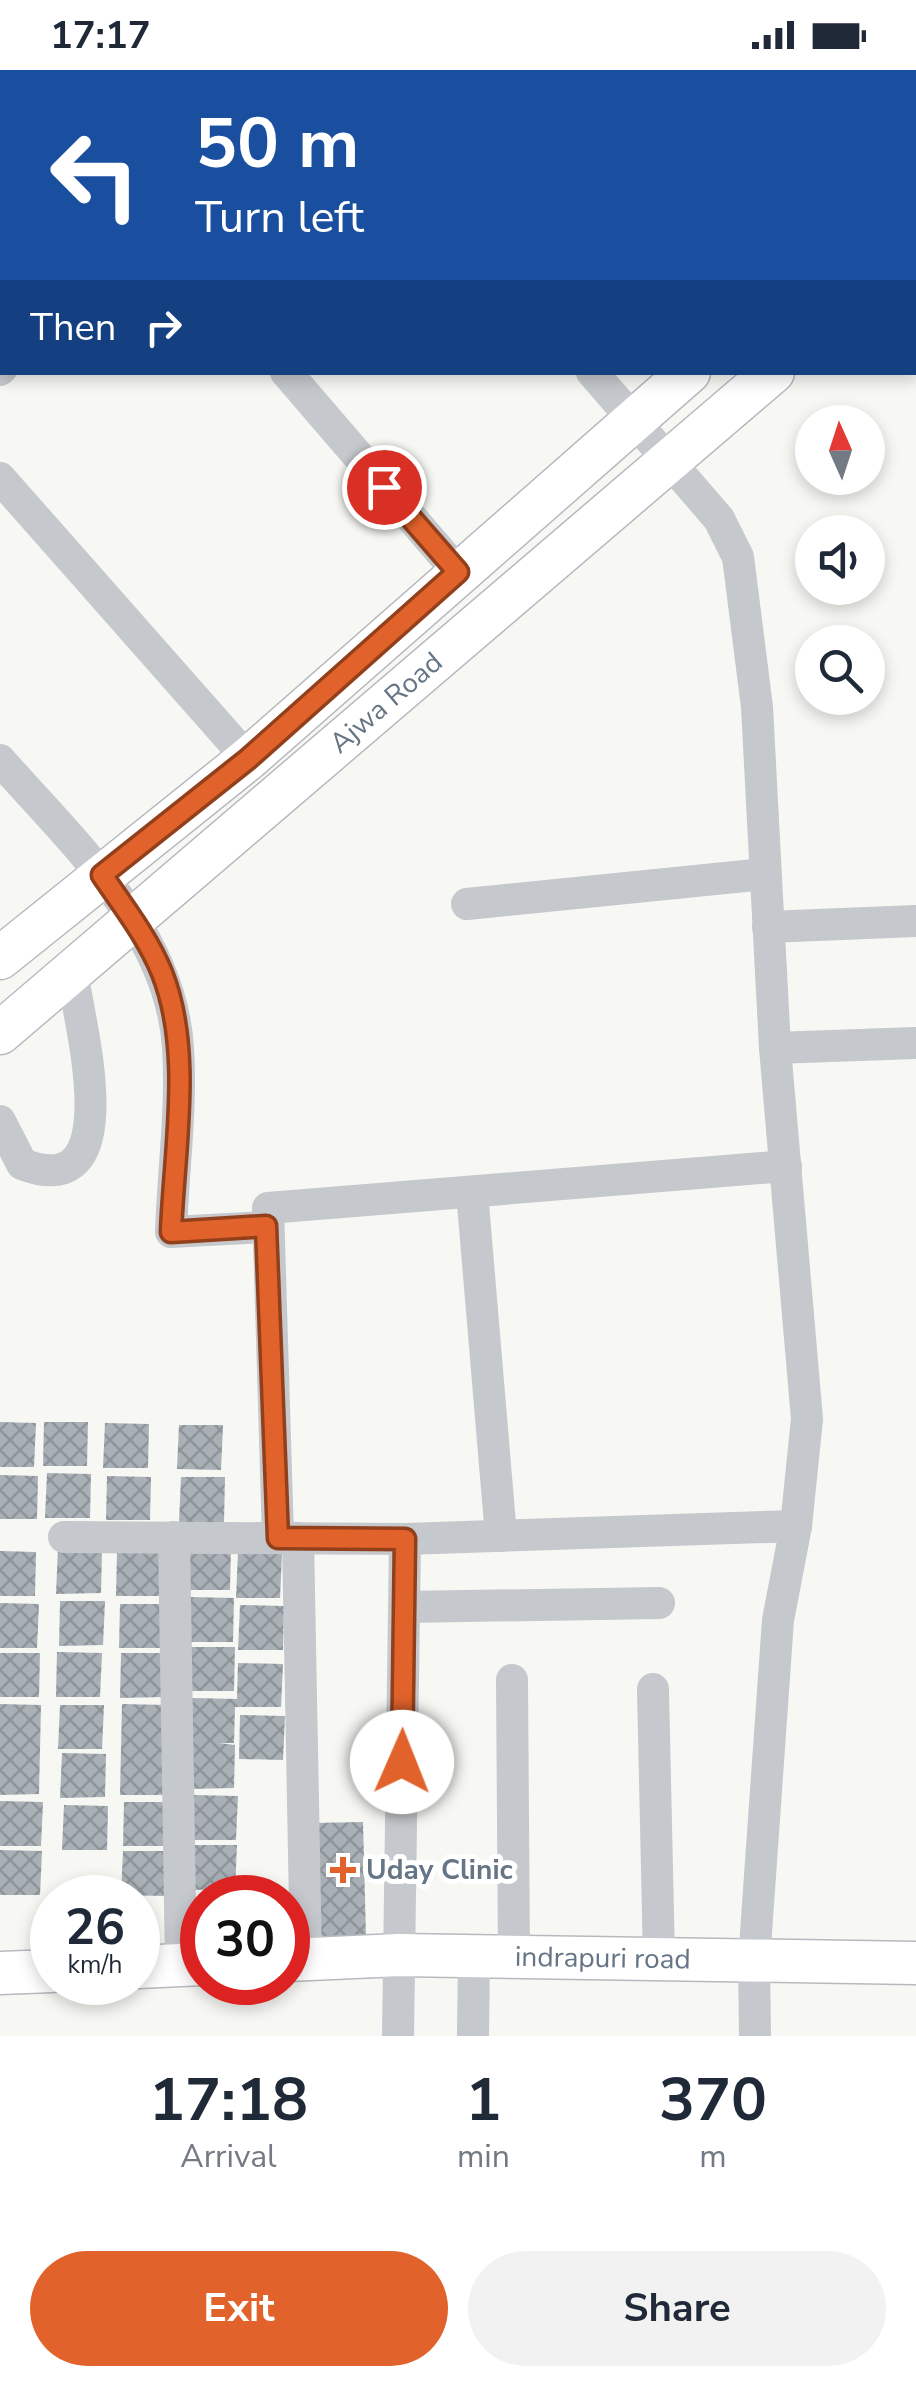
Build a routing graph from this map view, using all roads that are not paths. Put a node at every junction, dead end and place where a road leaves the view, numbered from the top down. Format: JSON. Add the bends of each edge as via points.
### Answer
{"nodes":[{"id":1,"x":289,"y":375,"type":"edge"},
{"id":2,"x":595,"y":375,"type":"edge"},
{"id":3,"x":685,"y":375,"type":"edge"},
{"id":4,"x":769,"y":375,"type":"edge"},
{"id":5,"x":634,"y":422,"type":"junction"},
{"id":6,"x":669,"y":461,"type":"junction"},
{"id":7,"x":0,"y":478,"type":"edge"},
{"id":8,"x":458,"y":572,"type":"junction"},
{"id":9,"x":248,"y":759,"type":"junction"},
{"id":10,"x":0,"y":760,"type":"edge"},
{"id":11,"x":766,"y":874,"type":"junction"},
{"id":12,"x":102,"y":875,"type":"junction"},
{"id":13,"x":467,"y":904,"type":"dead end"},
{"id":14,"x":132,"y":920,"type":"junction"},
{"id":15,"x":916,"y":921,"type":"edge"},
{"id":16,"x":768,"y":927,"type":"junction"},
{"id":17,"x":0,"y":958,"type":"edge"},
{"id":18,"x":72,"y":972,"type":"junction"},
{"id":19,"x":0,"y":1033,"type":"edge"},
{"id":20,"x":916,"y":1042,"type":"edge"},
{"id":21,"x":775,"y":1048,"type":"junction"},
{"id":22,"x":0,"y":1122,"type":"edge"},
{"id":23,"x":786,"y":1166,"type":"junction"},
{"id":24,"x":472,"y":1192,"type":"junction"},
{"id":25,"x":266,"y":1226,"type":"junction"},
{"id":26,"x":796,"y":1526,"type":"junction"},
{"id":27,"x":502,"y":1536,"type":"junction"},
{"id":28,"x":64,"y":1537,"type":"dead end"},
{"id":29,"x":174,"y":1538,"type":"junction"},
{"id":30,"x":288,"y":1538,"type":"junction"},
{"id":31,"x":405,"y":1539,"type":"junction"},
{"id":32,"x":659,"y":1603,"type":"dead end"},
{"id":33,"x":405,"y":1607,"type":"junction"},
{"id":34,"x":512,"y":1680,"type":"dead end"},
{"id":35,"x":653,"y":1689,"type":"dead end"},
{"id":36,"x":188,"y":1875,"type":"edge"},
{"id":37,"x":294,"y":1875,"type":"edge"},
{"id":38,"x":399,"y":1955,"type":"junction"},
{"id":39,"x":494,"y":1957,"type":"junction"},
{"id":40,"x":310,"y":1958,"type":"edge"},
{"id":41,"x":659,"y":1960,"type":"junction"},
{"id":42,"x":754,"y":1961,"type":"junction"},
{"id":43,"x":916,"y":1963,"type":"edge"},
{"id":44,"x":30,"y":1972,"type":"edge"},
{"id":45,"x":0,"y":1973,"type":"edge"},
{"id":46,"x":398,"y":2036,"type":"edge"},
{"id":47,"x":473,"y":2036,"type":"edge"},
{"id":48,"x":755,"y":2036,"type":"edge"}],
"edges":[{"from":1,"to":8,"type":"street"},
{"from":2,"to":5,"type":"street"},
{"from":3,"to":5,"type":"main road","name":"Ajwa Road"},
{"from":4,"to":6,"type":"main road","name":"Ajwa Road"},
{"from":5,"to":6,"type":"street"},
{"from":5,"to":8,"type":"main road","name":"Ajwa Road"},
{"from":6,"to":11,"type":"street","via":[[719,519],[738,556],[757,707]]},
{"from":6,"to":14,"type":"main road","name":"Ajwa Road"},
{"from":7,"to":9,"type":"street"},
{"from":8,"to":9,"type":"main road","name":"Ajwa Road"},
{"from":9,"to":12,"type":"main road","name":"Ajwa Road"},
{"from":10,"to":12,"type":"street"},
{"from":11,"to":13,"type":"street"},
{"from":11,"to":16,"type":"street"},
{"from":12,"to":14,"type":"street"},
{"from":12,"to":17,"type":"main road","name":"Ajwa Road"},
{"from":14,"to":18,"type":"main road","name":"Ajwa Road"},
{"from":14,"to":25,"type":"street","via":[[161,970],[178,1048],[171,1232]]},
{"from":15,"to":16,"type":"street"},
{"from":16,"to":21,"type":"street"},
{"from":18,"to":19,"type":"main road","name":"Ajwa Road"},
{"from":18,"to":22,"type":"street","via":[[92,1112],[83,1155],[68,1170],[47,1174],[22,1164]]},
{"from":20,"to":21,"type":"street"},
{"from":21,"to":23,"type":"street"},
{"from":23,"to":24,"type":"street"},
{"from":23,"to":26,"type":"street","via":[[807,1419]]},
{"from":24,"to":25,"type":"street","via":[[275,1204],[265,1214]]},
{"from":24,"to":27,"type":"street"},
{"from":25,"to":30,"type":"street"},
{"from":26,"to":27,"type":"street"},
{"from":26,"to":42,"type":"street","via":[[778,1620]]},
{"from":27,"to":31,"type":"street"},
{"from":28,"to":29,"type":"street"},
{"from":29,"to":30,"type":"street"},
{"from":29,"to":36,"type":"street"},
{"from":30,"to":31,"type":"street"},
{"from":30,"to":37,"type":"street"},
{"from":31,"to":33,"type":"street"},
{"from":32,"to":33,"type":"street"},
{"from":33,"to":38,"type":"street"},
{"from":34,"to":39,"type":"street"},
{"from":35,"to":41,"type":"street"},
{"from":38,"to":39,"type":"main road","name":"indrapuri road"},
{"from":38,"to":40,"type":"main road","name":"indrapuri road"},
{"from":38,"to":46,"type":"street"},
{"from":39,"to":41,"type":"main road","name":"indrapuri road"},
{"from":39,"to":47,"type":"street"},
{"from":41,"to":42,"type":"main road","name":"indrapuri road"},
{"from":42,"to":43,"type":"main road","name":"indrapuri road"},
{"from":42,"to":48,"type":"street"},
{"from":44,"to":45,"type":"main road"}]}
